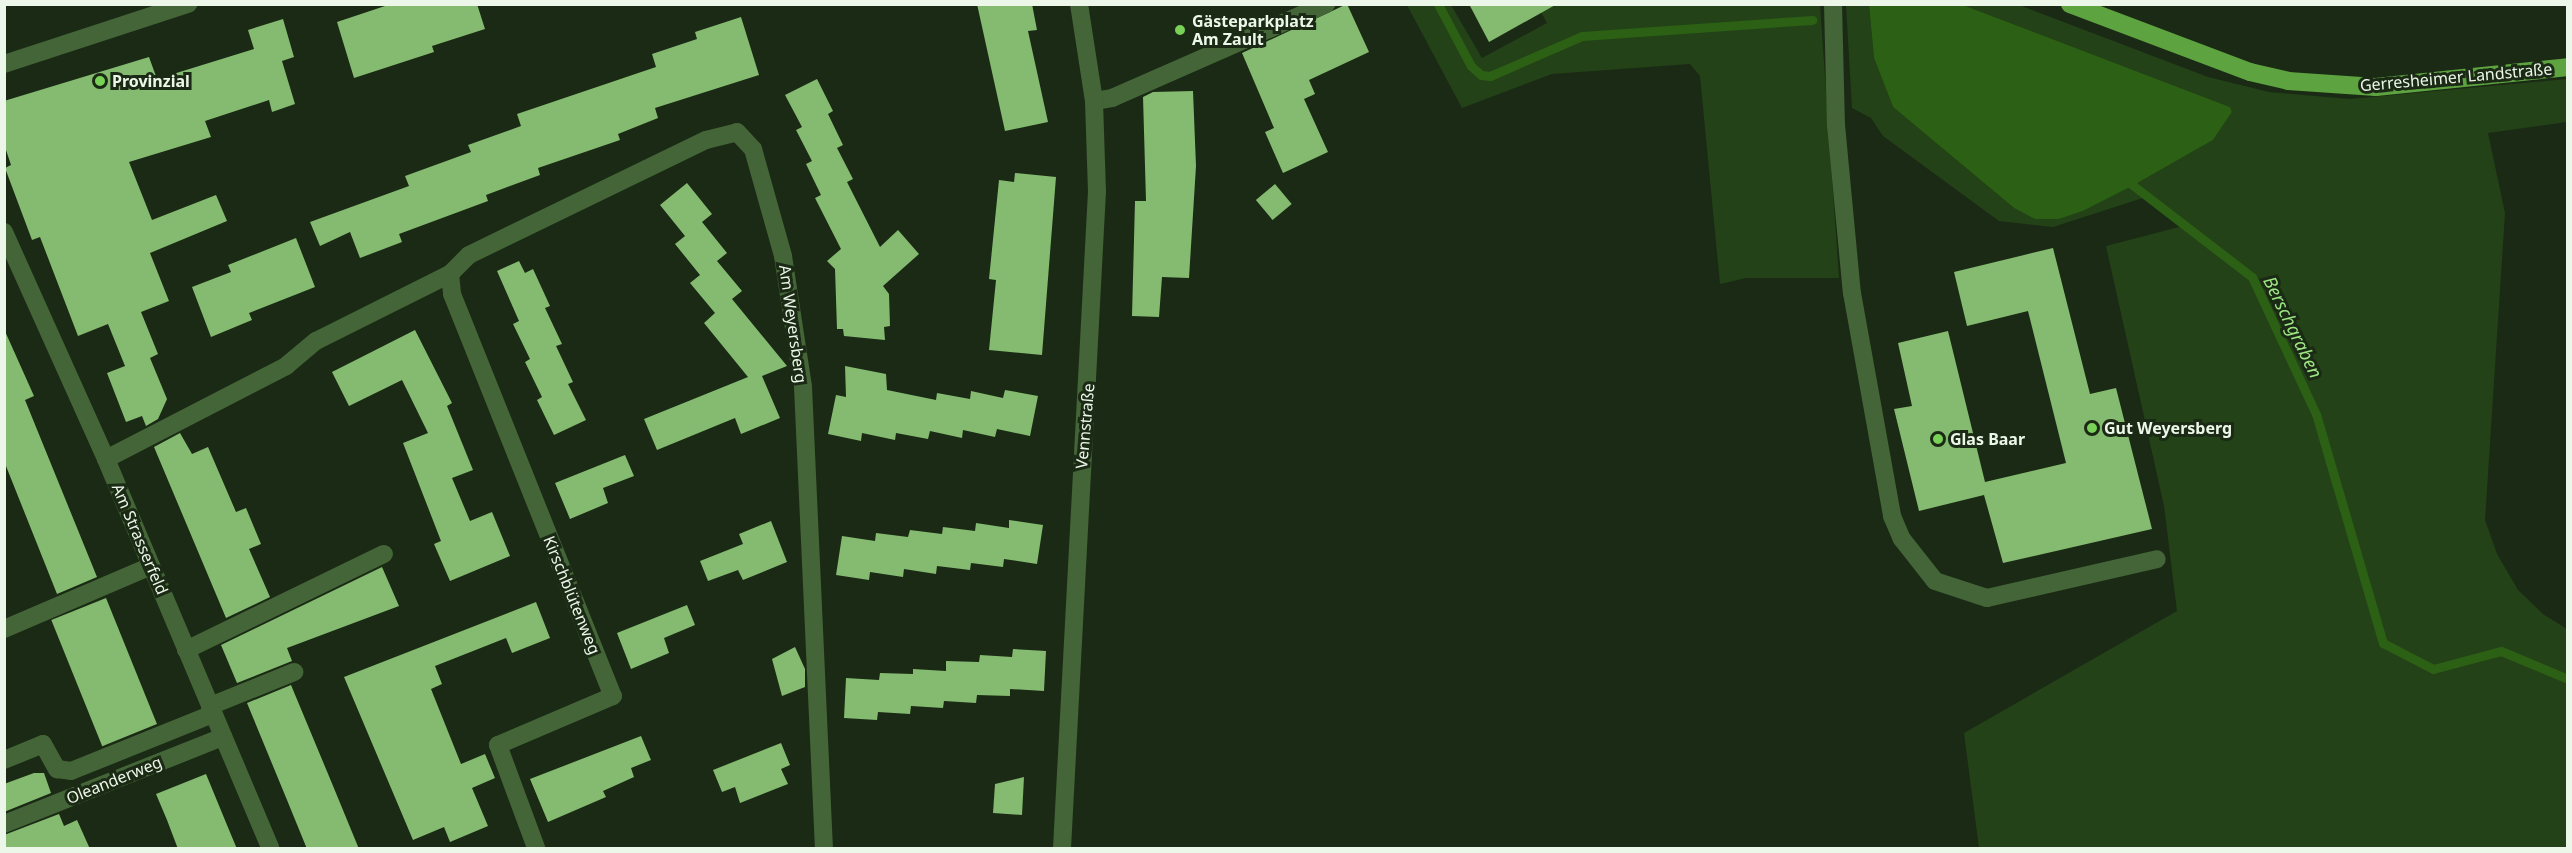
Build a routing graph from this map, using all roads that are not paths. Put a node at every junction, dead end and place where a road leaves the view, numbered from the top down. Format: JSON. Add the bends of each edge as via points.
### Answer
{"nodes":[{"id":1,"x":188,"y":4,"type":"edge"},
{"id":2,"x":1079,"y":4,"type":"edge"},
{"id":3,"x":1326,"y":4,"type":"edge"},
{"id":4,"x":1833,"y":4,"type":"edge"},
{"id":5,"x":2070,"y":4,"type":"edge"},
{"id":6,"x":4,"y":64,"type":"edge"},
{"id":7,"x":2568,"y":67,"type":"edge"},
{"id":8,"x":1094,"y":101,"type":"junction"},
{"id":9,"x":4,"y":232,"type":"edge"},
{"id":10,"x":450,"y":274,"type":"junction"},
{"id":11,"x":106,"y":459,"type":"junction"},
{"id":12,"x":384,"y":554,"type":"dead end"},
{"id":13,"x":2157,"y":559,"type":"dead end"},
{"id":14,"x":151,"y":566,"type":"junction"},
{"id":15,"x":4,"y":629,"type":"edge"},
{"id":16,"x":186,"y":650,"type":"junction"},
{"id":17,"x":294,"y":672,"type":"dead end"},
{"id":18,"x":212,"y":710,"type":"junction"},
{"id":19,"x":223,"y":737,"type":"junction"},
{"id":20,"x":4,"y":760,"type":"edge"},
{"id":21,"x":4,"y":824,"type":"edge"},
{"id":22,"x":270,"y":849,"type":"edge"},
{"id":23,"x":536,"y":849,"type":"edge"},
{"id":24,"x":824,"y":849,"type":"edge"},
{"id":25,"x":1062,"y":849,"type":"edge"}],
"edges":[{"from":1,"to":6,"type":"street"},
{"from":2,"to":8,"type":"street","name":"Vennstraße"},
{"from":3,"to":8,"type":"street","via":[[1112,98]]},
{"from":4,"to":13,"type":"street","via":[[1836,125],[1852,293],[1892,516],[1902,539],[1935,581],[1987,598]]},
{"from":5,"to":7,"type":"main road","name":"Gerresheimer Landstraße","via":[[2250,72],[2288,81],[2376,87]]},
{"from":8,"to":25,"type":"street","name":"Vennstraße","via":[[1094,271]]},
{"from":9,"to":11,"type":"street","name":"Am Strasserfeld"},
{"from":10,"to":11,"type":"street","via":[[316,341],[286,366]]},
{"from":10,"to":23,"type":"street","name":"Kirschblütenweg","via":[[452,294],[613,696],[498,745]]},
{"from":10,"to":24,"type":"street","name":"Am Weyersberg","via":[[469,255],[706,140],[737,132],[753,149],[783,256],[803,387]]},
{"from":11,"to":14,"type":"street","name":"Am Strasserfeld"},
{"from":12,"to":16,"type":"street"},
{"from":14,"to":15,"type":"street"},
{"from":14,"to":16,"type":"street","name":"Am Strasserfeld"},
{"from":16,"to":18,"type":"street","name":"Am Strasserfeld"},
{"from":17,"to":18,"type":"street"},
{"from":18,"to":19,"type":"street","name":"Am Strasserfeld"},
{"from":18,"to":20,"type":"street","via":[[71,771],[57,769],[43,744]]},
{"from":19,"to":21,"type":"street","name":"Oleanderweg"},
{"from":19,"to":22,"type":"street","name":"Am Strasserfeld"}]}
